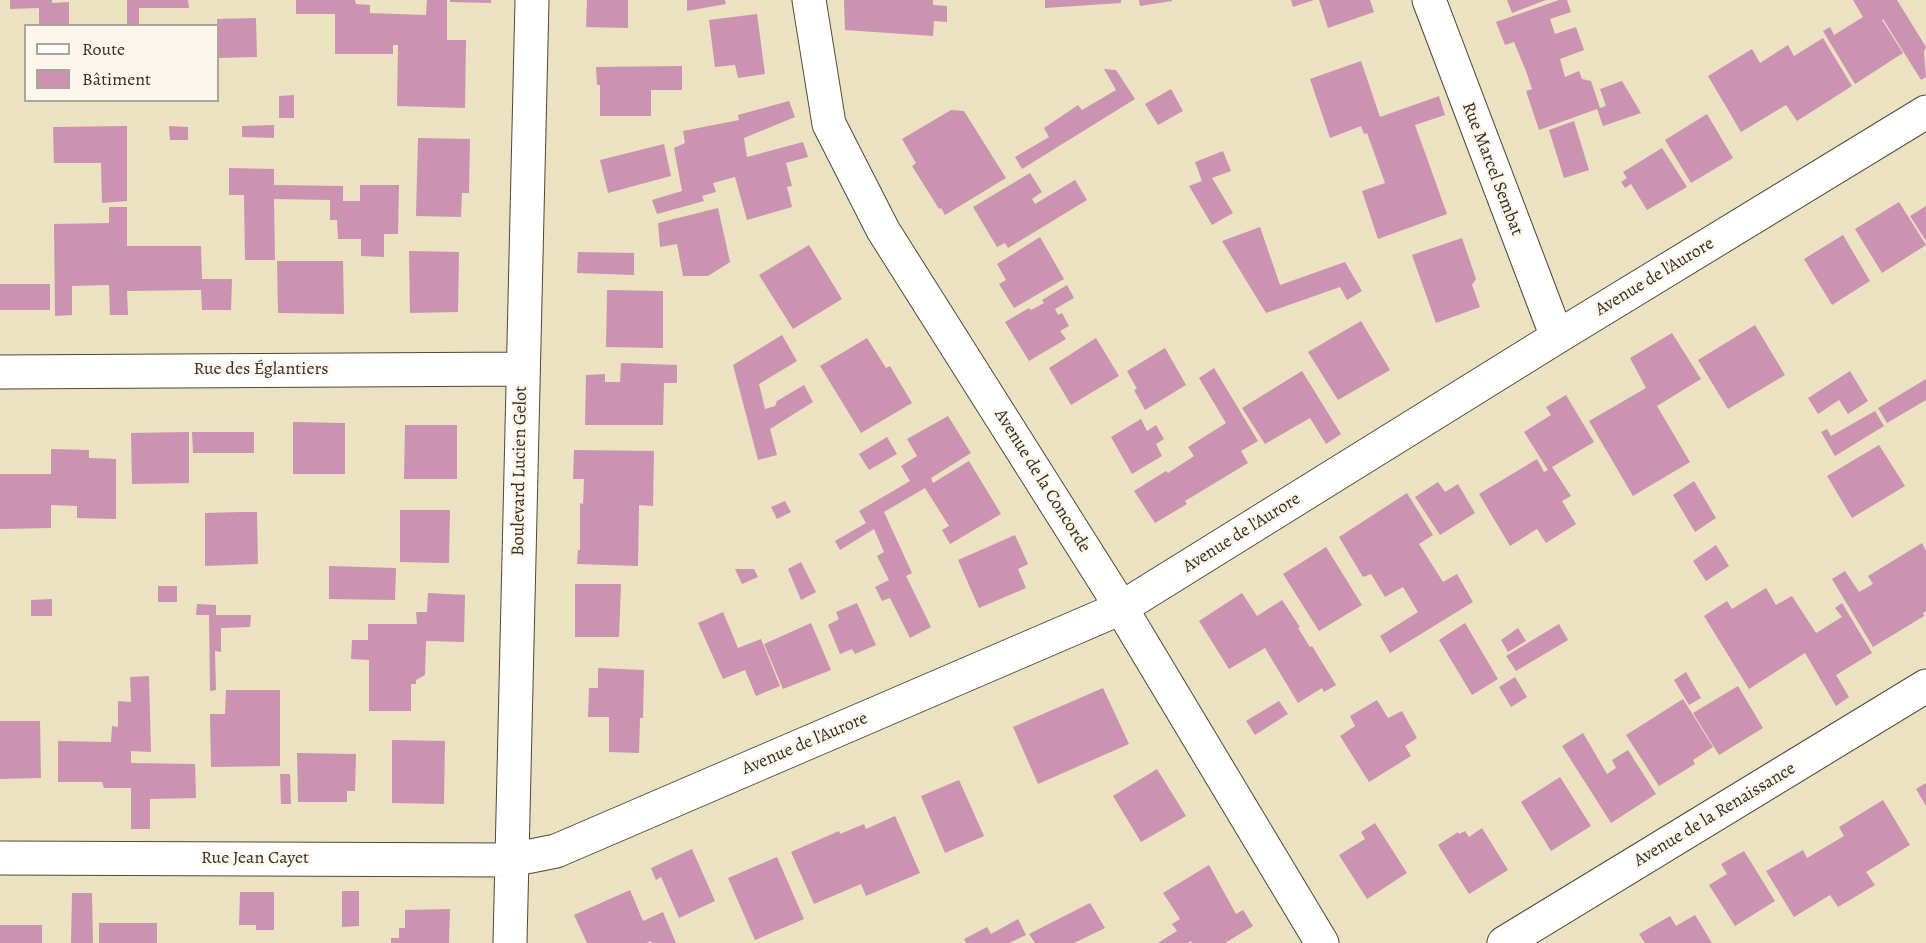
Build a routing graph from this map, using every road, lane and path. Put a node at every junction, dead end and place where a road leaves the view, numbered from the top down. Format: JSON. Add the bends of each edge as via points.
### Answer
{"nodes":[{"id":1,"x":532,"y":0,"type":"edge"},
{"id":2,"x":809,"y":0,"type":"edge"},
{"id":3,"x":1429,"y":0,"type":"edge"},
{"id":4,"x":1926,"y":112,"type":"edge"},
{"id":5,"x":1557,"y":337,"type":"junction"},
{"id":6,"x":522,"y":369,"type":"junction"},
{"id":7,"x":0,"y":372,"type":"edge"},
{"id":8,"x":1121,"y":608,"type":"junction"},
{"id":9,"x":1926,"y":686,"type":"edge"},
{"id":10,"x":0,"y":858,"type":"edge"},
{"id":11,"x":511,"y":860,"type":"junction"},
{"id":12,"x":510,"y":943,"type":"edge"},
{"id":13,"x":1322,"y":943,"type":"edge"},
{"id":14,"x":1504,"y":943,"type":"edge"}],
"edges":[{"from":1,"to":6,"type":"street","name":"Boulevard Lucien Gelot"},
{"from":2,"to":8,"type":"street","name":"Avenue de la Concorde","via":[[829,124],[883,230]]},
{"from":3,"to":5,"type":"street","name":"Rue Marcel Sembat"},
{"from":4,"to":5,"type":"street","name":"Avenue de l'Aurore"},
{"from":5,"to":8,"type":"street","name":"Avenue de l'Aurore"},
{"from":6,"to":7,"type":"street","name":"Rue des Églantiers"},
{"from":6,"to":11,"type":"street","name":"Boulevard Lucien Gelot"},
{"from":8,"to":11,"type":"street","name":"Avenue de l'Aurore","via":[[556,851]]},
{"from":8,"to":13,"type":"street","name":"Avenue de la Concorde"},
{"from":9,"to":14,"type":"street","name":"Avenue de la Renaissance"},
{"from":10,"to":11,"type":"street","name":"Rue Jean Cayet"},
{"from":11,"to":12,"type":"street","name":"Boulevard Lucien Gelot"}]}
